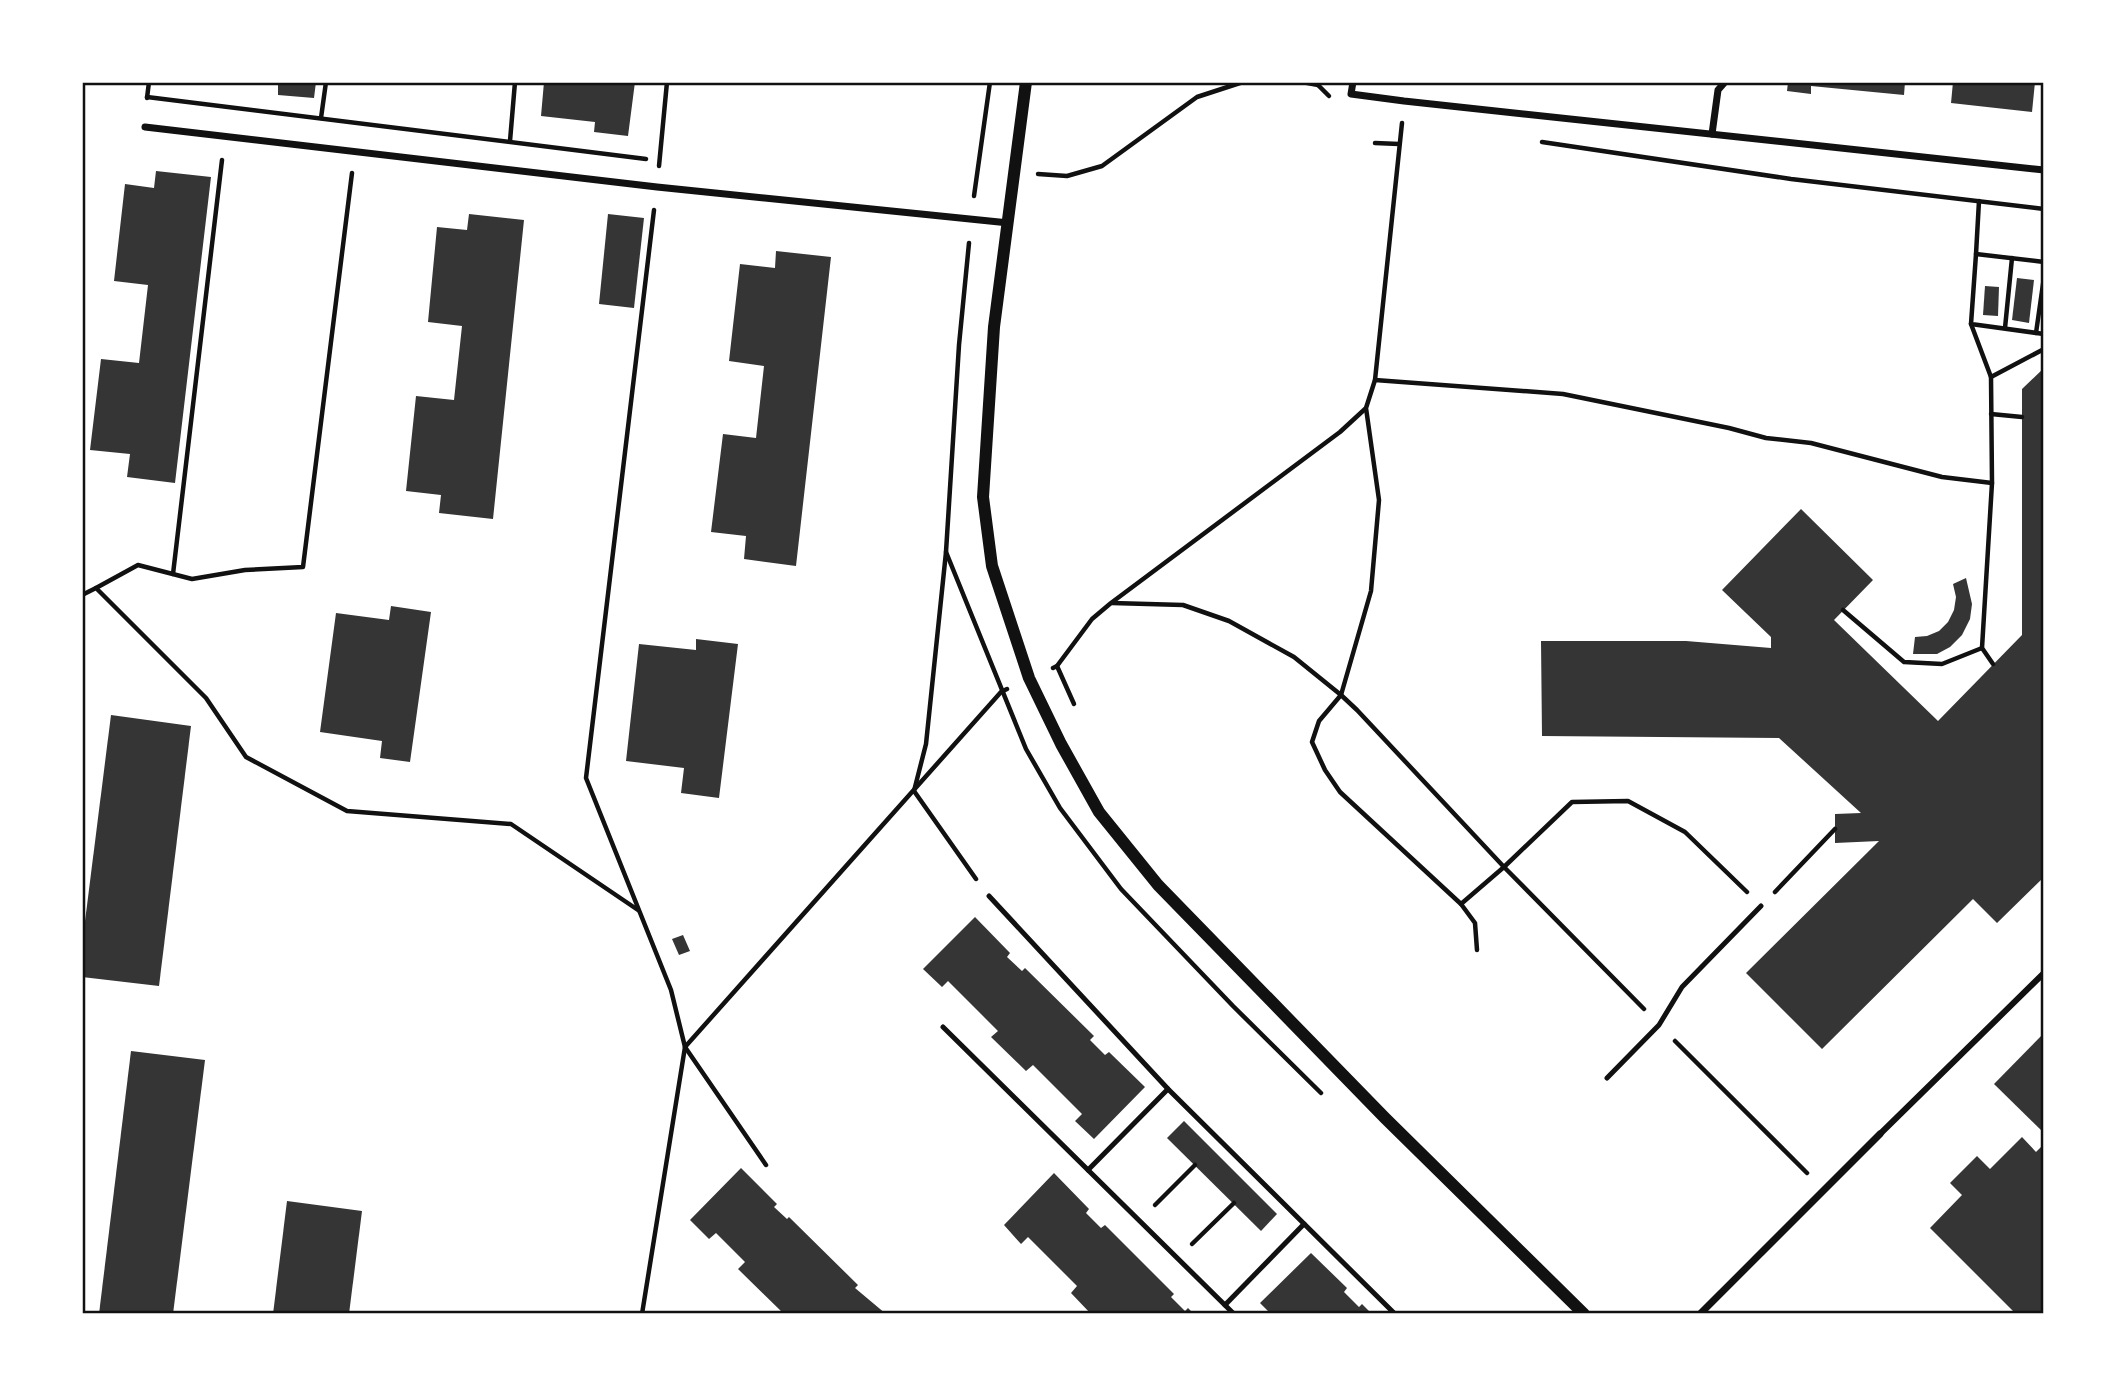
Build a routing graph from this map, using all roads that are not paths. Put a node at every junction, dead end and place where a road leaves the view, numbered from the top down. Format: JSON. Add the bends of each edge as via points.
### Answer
{"nodes":[{"id":1,"x":1026,"y":82,"type":"edge"},
{"id":2,"x":1353,"y":82,"type":"edge"},
{"id":3,"x":1725,"y":82,"type":"edge"},
{"id":4,"x":145,"y":127,"type":"dead end"},
{"id":5,"x":1712,"y":134,"type":"junction"},
{"id":6,"x":2044,"y":170,"type":"edge"},
{"id":7,"x":1009,"y":223,"type":"junction"},
{"id":8,"x":989,"y":897,"type":"road end"},
{"id":9,"x":1761,"y":906,"type":"road end"},
{"id":10,"x":2044,"y":973,"type":"edge"},
{"id":11,"x":943,"y":1027,"type":"dead end"},
{"id":12,"x":1607,"y":1078,"type":"dead end"},
{"id":13,"x":1168,"y":1089,"type":"junction"},
{"id":14,"x":1880,"y":1134,"type":"joint"},
{"id":15,"x":1088,"y":1170,"type":"junction"},
{"id":16,"x":1304,"y":1224,"type":"junction"},
{"id":17,"x":1225,"y":1305,"type":"junction"},
{"id":18,"x":1704,"y":1312,"type":"edge"},
{"id":19,"x":1234,"y":1314,"type":"edge"},
{"id":20,"x":1395,"y":1314,"type":"edge"},
{"id":21,"x":1584,"y":1314,"type":"edge"}],
"edges":[{"from":1,"to":7,"type":"street"},
{"from":2,"to":5,"type":"street","via":[[1351,93],[1404,101]]},
{"from":3,"to":5,"type":"street","via":[[1718,90]]},
{"from":4,"to":7,"type":"street"},
{"from":5,"to":6,"type":"street"},
{"from":7,"to":21,"type":"street","via":[[993,327],[983,497],[992,566],[1029,678],[1061,744],[1099,811],[1158,885]]},
{"from":8,"to":13,"type":"lane"},
{"from":9,"to":12,"type":"lane","via":[[1682,987],[1659,1024]]},
{"from":10,"to":14,"type":"street"},
{"from":11,"to":15,"type":"lane"},
{"from":13,"to":15,"type":"lane"},
{"from":13,"to":16,"type":"lane"},
{"from":14,"to":18,"type":"street"},
{"from":15,"to":17,"type":"lane"},
{"from":16,"to":17,"type":"lane"},
{"from":16,"to":20,"type":"lane"},
{"from":17,"to":19,"type":"lane"}]}
